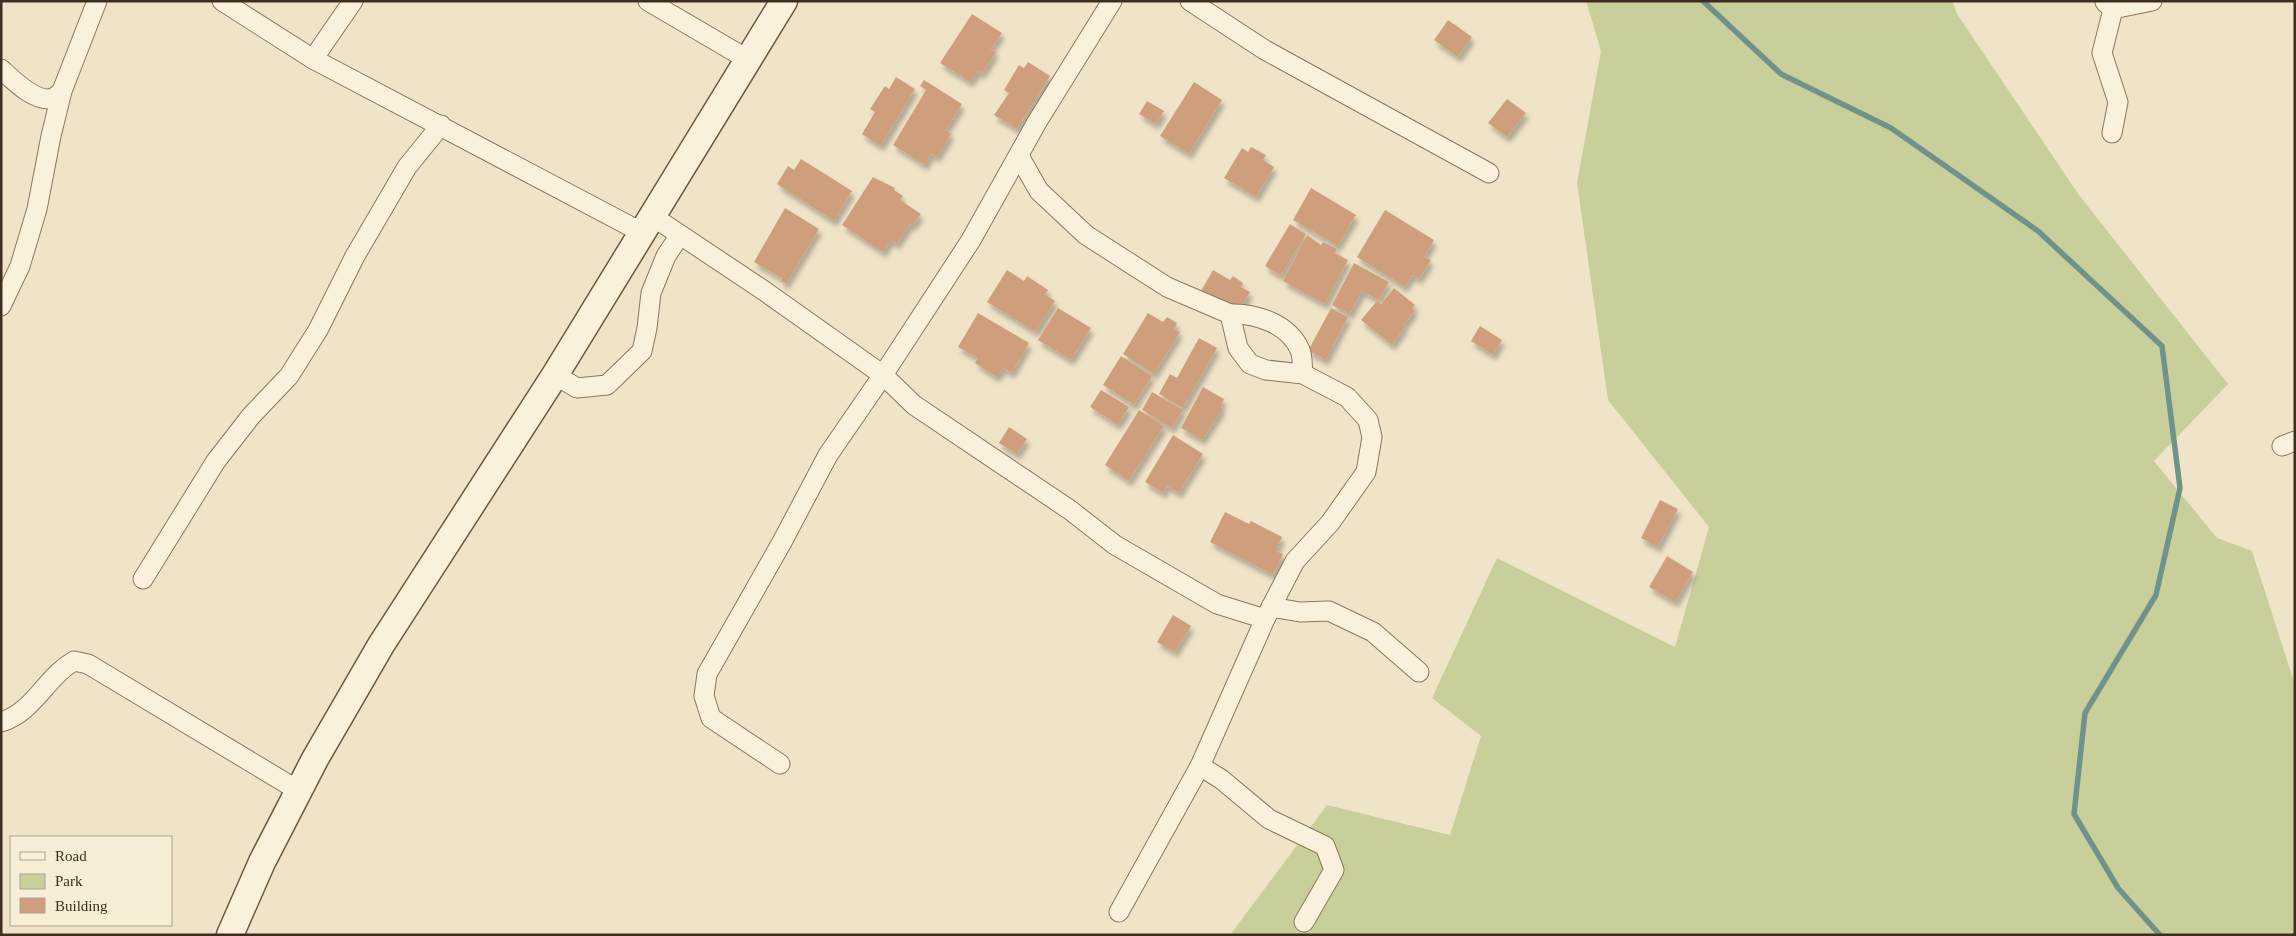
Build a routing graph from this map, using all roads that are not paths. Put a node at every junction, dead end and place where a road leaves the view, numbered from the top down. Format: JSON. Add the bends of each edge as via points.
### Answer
{"nodes":[{"id":1,"x":97,"y":1,"type":"edge"},
{"id":2,"x":222,"y":1,"type":"edge"},
{"id":3,"x":353,"y":1,"type":"edge"},
{"id":4,"x":648,"y":1,"type":"edge"},
{"id":5,"x":784,"y":1,"type":"edge"},
{"id":6,"x":1112,"y":1,"type":"edge"},
{"id":7,"x":1190,"y":1,"type":"edge"},
{"id":8,"x":2152,"y":1,"type":"edge"},
{"id":9,"x":2109,"y":5,"type":"edge"},
{"id":10,"x":313,"y":59,"type":"junction"},
{"id":11,"x":747,"y":59,"type":"junction"},
{"id":12,"x":1,"y":69,"type":"edge"},
{"id":13,"x":62,"y":91,"type":"junction"},
{"id":14,"x":441,"y":125,"type":"junction"},
{"id":15,"x":2112,"y":133,"type":"dead end"},
{"id":16,"x":1019,"y":156,"type":"junction"},
{"id":17,"x":1489,"y":174,"type":"dead end"},
{"id":18,"x":1004,"y":181,"type":"junction"},
{"id":19,"x":1039,"y":191,"type":"junction"},
{"id":20,"x":647,"y":224,"type":"junction"},
{"id":21,"x":680,"y":235,"type":"junction"},
{"id":22,"x":1,"y":306,"type":"edge"},
{"id":23,"x":1230,"y":314,"type":"junction"},
{"id":24,"x":555,"y":374,"type":"junction"},
{"id":25,"x":1303,"y":374,"type":"junction"},
{"id":26,"x":883,"y":375,"type":"junction"},
{"id":27,"x":143,"y":579,"type":"dead end"},
{"id":28,"x":1268,"y":613,"type":"junction"},
{"id":29,"x":1419,"y":672,"type":"dead end"},
{"id":30,"x":1,"y":722,"type":"edge"},
{"id":31,"x":780,"y":764,"type":"dead end"},
{"id":32,"x":1200,"y":766,"type":"junction"},
{"id":33,"x":299,"y":791,"type":"junction"},
{"id":34,"x":1119,"y":912,"type":"dead end"},
{"id":35,"x":1304,"y":922,"type":"dead end"},
{"id":36,"x":230,"y":935,"type":"edge"}],
"edges":[{"from":1,"to":13,"type":"street"},
{"from":2,"to":10,"type":"street"},
{"from":3,"to":10,"type":"street"},
{"from":4,"to":11,"type":"street"},
{"from":5,"to":11,"type":"street"},
{"from":6,"to":16,"type":"street"},
{"from":7,"to":17,"type":"street","via":[[1265,50]]},
{"from":8,"to":9,"type":"street"},
{"from":9,"to":15,"type":"street","via":[[2102,53],[2118,102]]},
{"from":10,"to":14,"type":"street"},
{"from":11,"to":20,"type":"street"},
{"from":12,"to":13,"type":"street","via":[[25,90],[44,98],[53,98]]},
{"from":13,"to":22,"type":"street","via":[[37,210],[20,266]]},
{"from":14,"to":20,"type":"street"},
{"from":14,"to":27,"type":"street","via":[[406,167],[355,256],[318,330],[289,376],[251,416],[216,461]]},
{"from":16,"to":18,"type":"street"},
{"from":16,"to":19,"type":"street"},
{"from":18,"to":19,"type":"street"},
{"from":18,"to":26,"type":"street","via":[[971,240]]},
{"from":19,"to":23,"type":"street","via":[[1086,235],[1166,287]]},
{"from":20,"to":21,"type":"street"},
{"from":20,"to":24,"type":"street"},
{"from":21,"to":24,"type":"street","via":[[666,256],[651,293],[642,351],[607,385],[577,388]]},
{"from":21,"to":26,"type":"street"},
{"from":23,"to":25,"type":"street","via":[[1245,314],[1270,322],[1287,333],[1300,351]]},
{"from":23,"to":25,"type":"street","via":[[1238,348],[1250,364],[1266,370]]},
{"from":24,"to":33,"type":"street","via":[[381,645]]},
{"from":25,"to":28,"type":"street","via":[[1347,397],[1368,420],[1372,437],[1366,472],[1330,523],[1295,561]]},
{"from":26,"to":28,"type":"street","via":[[914,405],[1070,510],[1115,545],[1217,604]]},
{"from":26,"to":31,"type":"street","via":[[828,455],[707,674],[704,696],[711,718]]},
{"from":28,"to":29,"type":"street","via":[[1329,611],[1373,632]]},
{"from":28,"to":32,"type":"street"},
{"from":30,"to":33,"type":"street","via":[[12,718],[36,699],[64,667],[74,661],[88,664]]},
{"from":32,"to":34,"type":"street"},
{"from":32,"to":35,"type":"street","via":[[1269,819],[1325,846],[1334,870]]},
{"from":33,"to":36,"type":"street","via":[[262,862]]}]}
